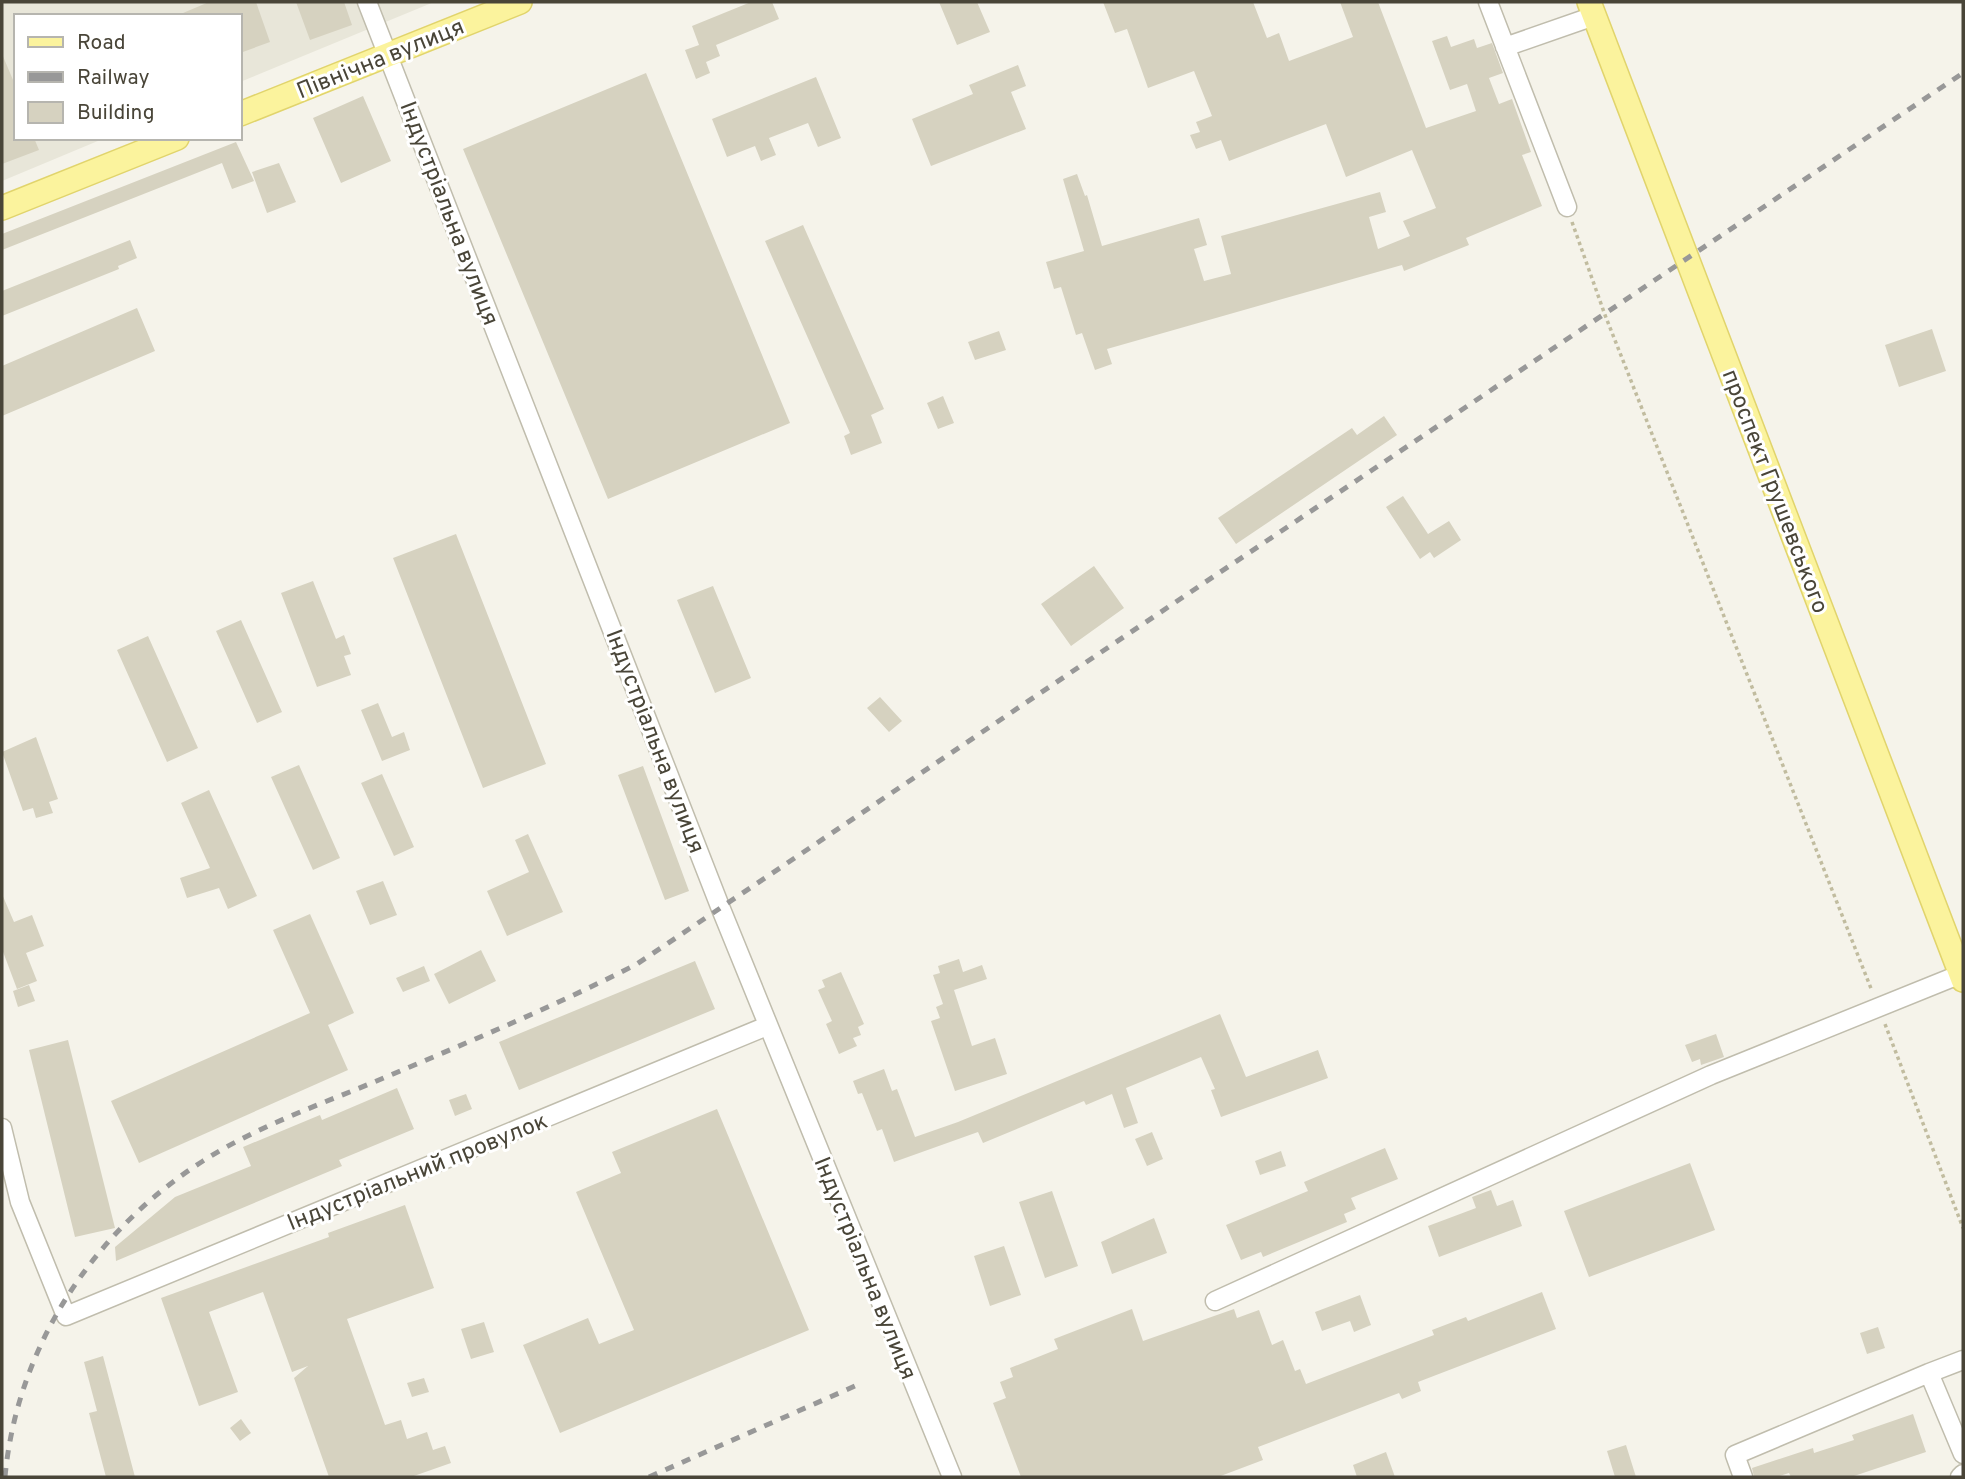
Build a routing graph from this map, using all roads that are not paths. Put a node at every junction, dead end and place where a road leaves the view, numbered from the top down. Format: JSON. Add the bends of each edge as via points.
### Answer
{"nodes":[{"id":1,"x":367,"y":2,"type":"edge"},
{"id":2,"x":520,"y":2,"type":"edge"},
{"id":3,"x":1488,"y":2,"type":"edge"},
{"id":4,"x":1592,"y":9,"type":"edge"},
{"id":5,"x":1505,"y":47,"type":"junction"},
{"id":6,"x":388,"y":55,"type":"junction"},
{"id":7,"x":242,"y":113,"type":"edge"},
{"id":8,"x":172,"y":140,"type":"edge"},
{"id":9,"x":1567,"y":207,"type":"road end"},
{"id":10,"x":2,"y":208,"type":"edge"},
{"id":11,"x":1962,"y":977,"type":"edge"},
{"id":12,"x":767,"y":1026,"type":"junction"},
{"id":13,"x":2,"y":1128,"type":"edge"},
{"id":14,"x":1215,"y":1301,"type":"dead end"},
{"id":15,"x":1963,"y":1343,"type":"edge"},
{"id":16,"x":1958,"y":1362,"type":"edge"},
{"id":17,"x":1929,"y":1373,"type":"junction"},
{"id":18,"x":1963,"y":1454,"type":"edge"},
{"id":19,"x":952,"y":1477,"type":"edge"},
{"id":20,"x":1744,"y":1477,"type":"edge"}],
"edges":[{"from":1,"to":6,"type":"street","name":"Індустріальна вулиця"},
{"from":2,"to":6,"type":"main road","name":"Північна вулиця"},
{"from":3,"to":5,"type":"street"},
{"from":4,"to":5,"type":"street"},
{"from":4,"to":11,"type":"main road","name":"проспект Грушевського"},
{"from":5,"to":9,"type":"street"},
{"from":6,"to":7,"type":"main road","name":"Північна вулиця"},
{"from":6,"to":12,"type":"street","name":"Індустріальна вулиця"},
{"from":8,"to":10,"type":"main road"},
{"from":11,"to":14,"type":"street","via":[[1711,1075]]},
{"from":12,"to":13,"type":"street","name":"Індустріальний провулок","via":[[66,1316],[20,1202]]},
{"from":12,"to":19,"type":"street","name":"Індустріальна вулиця"},
{"from":15,"to":16,"type":"street"},
{"from":16,"to":17,"type":"street"},
{"from":17,"to":18,"type":"street"},
{"from":17,"to":20,"type":"street","via":[[1735,1455]]}]}
